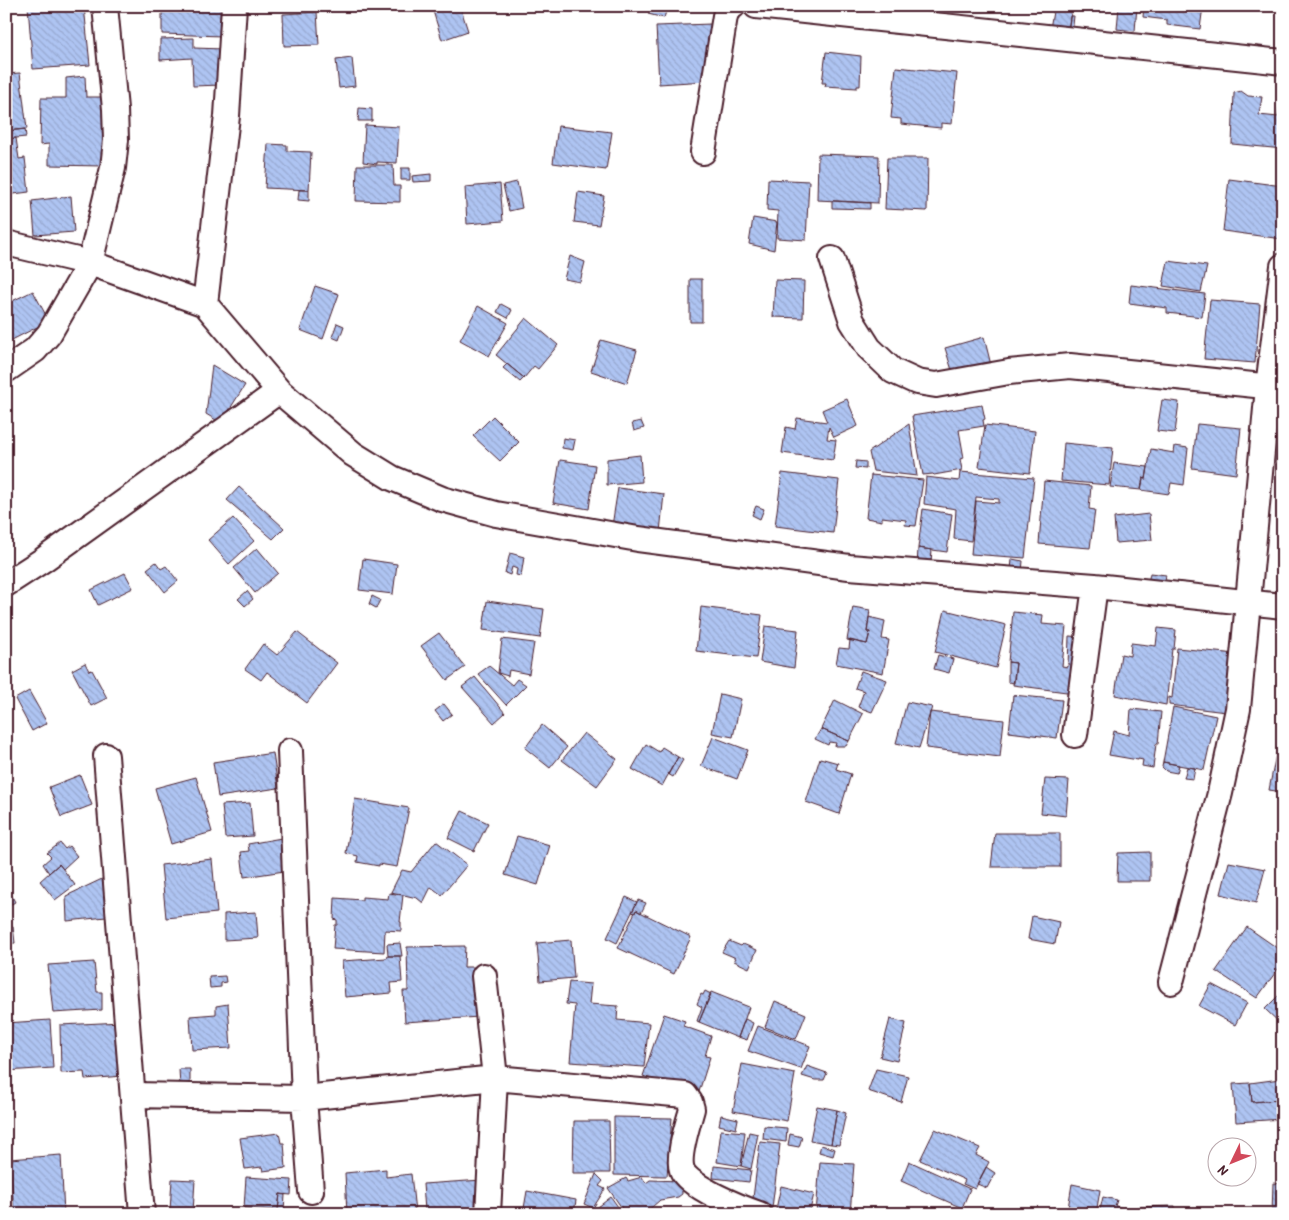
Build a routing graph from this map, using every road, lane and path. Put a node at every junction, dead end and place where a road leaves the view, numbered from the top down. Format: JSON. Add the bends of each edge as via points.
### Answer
{"nodes":[{"id":1,"x":105,"y":6,"type":"edge"},
{"id":2,"x":234,"y":6,"type":"edge"},
{"id":3,"x":733,"y":6,"type":"edge"},
{"id":4,"x":756,"y":6,"type":"edge"},
{"id":5,"x":1283,"y":62,"type":"edge"},
{"id":6,"x":702,"y":152,"type":"dead end"},
{"id":7,"x":6,"y":243,"type":"edge"},
{"id":8,"x":832,"y":259,"type":"dead end"},
{"id":9,"x":90,"y":264,"type":"junction"},
{"id":10,"x":1283,"y":266,"type":"edge"},
{"id":11,"x":205,"y":304,"type":"junction"},
{"id":12,"x":6,"y":370,"type":"edge"},
{"id":13,"x":1276,"y":387,"type":"edge"},
{"id":14,"x":279,"y":391,"type":"junction"},
{"id":15,"x":6,"y":584,"type":"edge"},
{"id":16,"x":1095,"y":586,"type":"junction"},
{"id":17,"x":1247,"y":602,"type":"junction"},
{"id":18,"x":1283,"y":606,"type":"edge"},
{"id":19,"x":1075,"y":735,"type":"dead end"},
{"id":20,"x":290,"y":751,"type":"dead end"},
{"id":21,"x":106,"y":756,"type":"dead end"},
{"id":22,"x":484,"y":976,"type":"dead end"},
{"id":23,"x":1171,"y":982,"type":"dead end"},
{"id":24,"x":495,"y":1078,"type":"junction"},
{"id":25,"x":132,"y":1095,"type":"junction"},
{"id":26,"x":304,"y":1098,"type":"junction"},
{"id":27,"x":310,"y":1191,"type":"dead end"},
{"id":28,"x":142,"y":1214,"type":"edge"},
{"id":29,"x":488,"y":1214,"type":"edge"},
{"id":30,"x":759,"y":1214,"type":"edge"}],
"edges":[{"from":1,"to":9,"type":"street","via":[[116,140],[113,168]]},
{"from":2,"to":11,"type":"street","via":[[226,116]]},
{"from":3,"to":6,"type":"street","via":[[728,8],[725,16]]},
{"from":4,"to":5,"type":"street"},
{"from":7,"to":9,"type":"street"},
{"from":8,"to":13,"type":"street","via":[[852,321],[869,348],[893,371],[917,382],[936,385],[1009,372],[1070,366]]},
{"from":9,"to":11,"type":"street"},
{"from":9,"to":12,"type":"street","via":[[49,334],[35,350]]},
{"from":10,"to":13,"type":"street"},
{"from":11,"to":14,"type":"street"},
{"from":13,"to":17,"type":"street"},
{"from":14,"to":15,"type":"street"},
{"from":14,"to":16,"type":"street","via":[[353,454],[392,478],[442,499],[496,514],[638,539],[849,567]]},
{"from":16,"to":17,"type":"street"},
{"from":16,"to":19,"type":"street"},
{"from":17,"to":18,"type":"street"},
{"from":17,"to":23,"type":"street","via":[[1238,709],[1220,793]]},
{"from":20,"to":26,"type":"street"},
{"from":21,"to":25,"type":"street"},
{"from":22,"to":24,"type":"street"},
{"from":24,"to":26,"type":"street"},
{"from":24,"to":29,"type":"street"},
{"from":24,"to":30,"type":"street","via":[[685,1095],[692,1109],[681,1156],[682,1171],[708,1192]]},
{"from":25,"to":26,"type":"street"},
{"from":25,"to":28,"type":"street"},
{"from":26,"to":27,"type":"street"}]}
